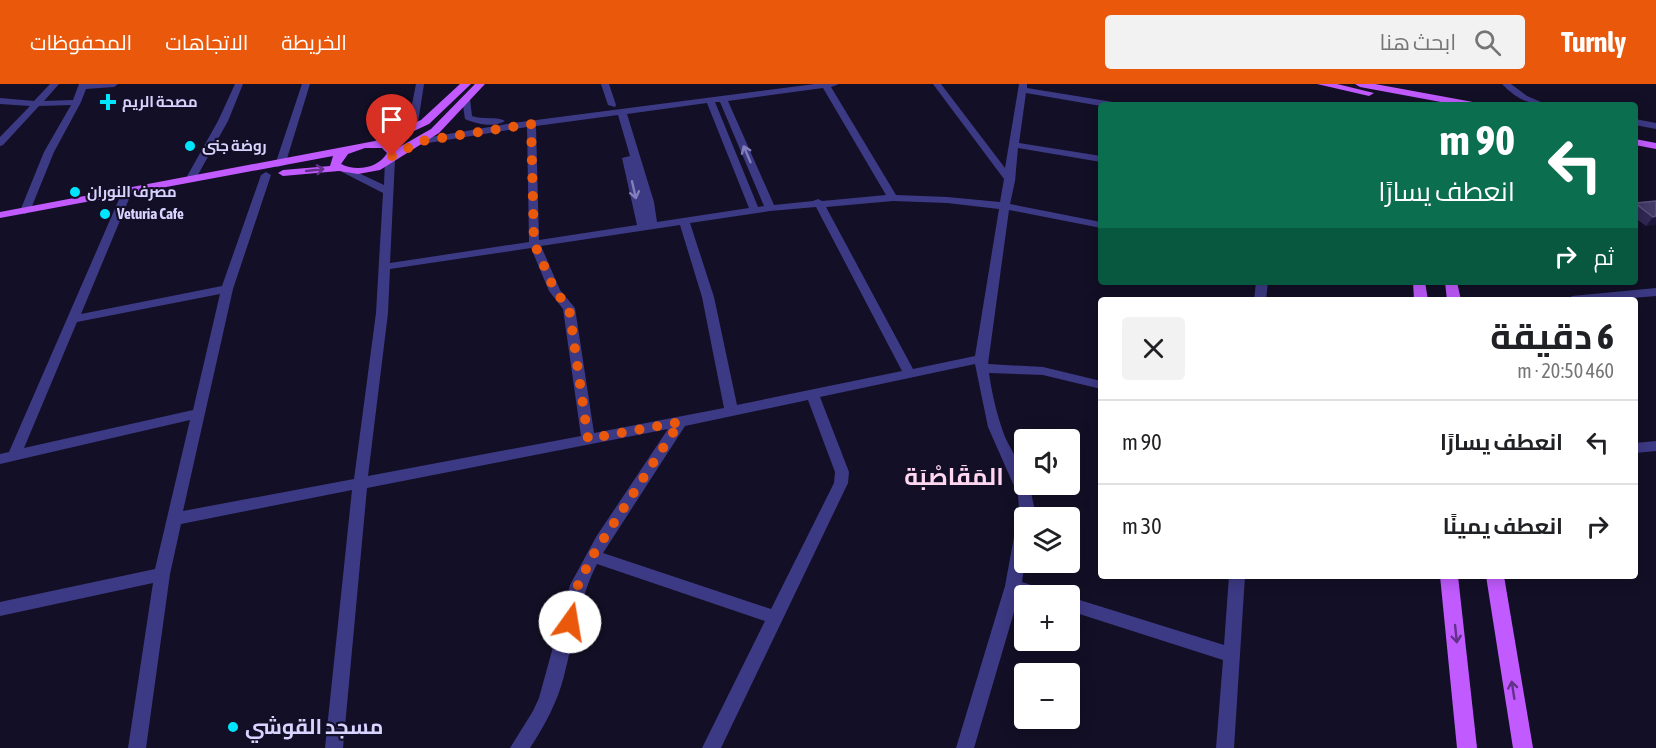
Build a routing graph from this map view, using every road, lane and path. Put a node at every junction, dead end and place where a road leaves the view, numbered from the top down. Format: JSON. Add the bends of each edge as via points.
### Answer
{"nodes":[{"id":1,"x":55,"y":84,"type":"edge"},
{"id":2,"x":114,"y":84,"type":"edge"},
{"id":3,"x":240,"y":84,"type":"edge"},
{"id":4,"x":306,"y":84,"type":"edge"},
{"id":5,"x":420,"y":84,"type":"edge"},
{"id":6,"x":466,"y":84,"type":"edge"},
{"id":7,"x":480,"y":84,"type":"edge"},
{"id":8,"x":605,"y":84,"type":"edge"},
{"id":9,"x":767,"y":84,"type":"edge"},
{"id":10,"x":829,"y":84,"type":"edge"},
{"id":11,"x":937,"y":84,"type":"edge"},
{"id":12,"x":1317,"y":84,"type":"edge"},
{"id":13,"x":1322,"y":84,"type":"edge"},
{"id":14,"x":1360,"y":84,"type":"edge"},
{"id":15,"x":1409,"y":84,"type":"edge"},
{"id":16,"x":1506,"y":84,"type":"edge"},
{"id":17,"x":83,"y":85,"type":"edge"},
{"id":18,"x":1023,"y":87,"type":"edge"},
{"id":19,"x":1392,"y":94,"type":"edge"},
{"id":20,"x":723,"y":98,"type":"junction"},
{"id":21,"x":466,"y":99,"type":"junction"},
{"id":22,"x":710,"y":100,"type":"junction"},
{"id":23,"x":0,"y":101,"type":"edge"},
{"id":24,"x":77,"y":102,"type":"junction"},
{"id":25,"x":1098,"y":102,"type":"edge"},
{"id":26,"x":1362,"y":102,"type":"edge"},
{"id":27,"x":1422,"y":102,"type":"edge"},
{"id":28,"x":1535,"y":102,"type":"edge"},
{"id":29,"x":36,"y":104,"type":"junction"},
{"id":30,"x":616,"y":110,"type":"junction"},
{"id":31,"x":1638,"y":123,"type":"edge"},
{"id":32,"x":531,"y":124,"type":"junction"},
{"id":33,"x":1656,"y":126,"type":"edge"},
{"id":34,"x":412,"y":129,"type":"junction"},
{"id":35,"x":1638,"y":135,"type":"edge"},
{"id":36,"x":1656,"y":138,"type":"edge"},
{"id":37,"x":422,"y":141,"type":"junction"},
{"id":38,"x":0,"y":143,"type":"edge"},
{"id":39,"x":1638,"y":143,"type":"edge"},
{"id":40,"x":377,"y":144,"type":"junction"},
{"id":41,"x":1014,"y":145,"type":"junction"},
{"id":42,"x":1656,"y":146,"type":"edge"},
{"id":43,"x":345,"y":151,"type":"junction"},
{"id":44,"x":391,"y":158,"type":"junction"},
{"id":45,"x":1098,"y":159,"type":"edge"},
{"id":46,"x":280,"y":165,"type":"junction"},
{"id":47,"x":342,"y":169,"type":"junction"},
{"id":48,"x":266,"y":175,"type":"junction"},
{"id":49,"x":190,"y":180,"type":"junction"},
{"id":50,"x":1010,"y":181,"type":"junction"},
{"id":51,"x":387,"y":191,"type":"junction"},
{"id":52,"x":893,"y":198,"type":"junction"},
{"id":53,"x":124,"y":199,"type":"junction"},
{"id":54,"x":818,"y":202,"type":"junction"},
{"id":55,"x":1004,"y":206,"type":"junction"},
{"id":56,"x":770,"y":208,"type":"junction"},
{"id":57,"x":25,"y":211,"type":"junction"},
{"id":58,"x":755,"y":211,"type":"junction"},
{"id":59,"x":0,"y":215,"type":"edge"},
{"id":60,"x":0,"y":222,"type":"edge"},
{"id":61,"x":684,"y":222,"type":"junction"},
{"id":62,"x":1098,"y":224,"type":"edge"},
{"id":63,"x":647,"y":226,"type":"junction"},
{"id":64,"x":534,"y":243,"type":"junction"},
{"id":65,"x":384,"y":267,"type":"junction"},
{"id":66,"x":227,"y":289,"type":"junction"},
{"id":67,"x":1656,"y":292,"type":"edge"},
{"id":68,"x":1604,"y":297,"type":"edge"},
{"id":69,"x":73,"y":320,"type":"junction"},
{"id":70,"x":981,"y":364,"type":"junction"},
{"id":71,"x":909,"y":373,"type":"junction"},
{"id":72,"x":1098,"y":384,"type":"edge"},
{"id":73,"x":813,"y":396,"type":"junction"},
{"id":74,"x":731,"y":411,"type":"junction"},
{"id":75,"x":198,"y":413,"type":"junction"},
{"id":76,"x":680,"y":422,"type":"junction"},
{"id":77,"x":588,"y":439,"type":"junction"},
{"id":78,"x":1656,"y":446,"type":"edge"},
{"id":79,"x":1638,"y":448,"type":"edge"},
{"id":80,"x":7,"y":458,"type":"edge"},
{"id":81,"x":360,"y":485,"type":"junction"},
{"id":82,"x":1027,"y":507,"type":"edge"},
{"id":83,"x":174,"y":519,"type":"junction"},
{"id":84,"x":593,"y":555,"type":"junction"},
{"id":85,"x":1015,"y":573,"type":"edge"},
{"id":86,"x":162,"y":574,"type":"junction"},
{"id":87,"x":1237,"y":579,"type":"edge"},
{"id":88,"x":1449,"y":579,"type":"edge"},
{"id":89,"x":1495,"y":579,"type":"edge"},
{"id":90,"x":1013,"y":586,"type":"joint"},
{"id":91,"x":1080,"y":607,"type":"edge"},
{"id":92,"x":0,"y":609,"type":"edge"},
{"id":93,"x":776,"y":617,"type":"junction"},
{"id":94,"x":1230,"y":655,"type":"junction"},
{"id":95,"x":137,"y":748,"type":"edge"},
{"id":96,"x":334,"y":748,"type":"edge"},
{"id":97,"x":519,"y":748,"type":"edge"},
{"id":98,"x":711,"y":748,"type":"edge"},
{"id":99,"x":964,"y":748,"type":"edge"},
{"id":100,"x":1225,"y":748,"type":"edge"},
{"id":101,"x":1467,"y":748,"type":"edge"},
{"id":102,"x":1523,"y":748,"type":"edge"}],
"edges":[{"from":1,"to":29,"type":"street"},
{"from":2,"to":17,"type":"street"},
{"from":3,"to":49,"type":"street"},
{"from":4,"to":46,"type":"street"},
{"from":5,"to":34,"type":"street"},
{"from":6,"to":34,"type":"main road"},
{"from":7,"to":21,"type":"main road"},
{"from":8,"to":30,"type":"street"},
{"from":9,"to":30,"type":"street"},
{"from":10,"to":20,"type":"street"},
{"from":10,"to":52,"type":"street"},
{"from":11,"to":50,"type":"street"},
{"from":12,"to":26,"type":"main road"},
{"from":13,"to":19,"type":"main road"},
{"from":14,"to":19,"type":"main road"},
{"from":15,"to":27,"type":"main road"},
{"from":16,"to":28,"type":"street"},
{"from":17,"to":24,"type":"street"},
{"from":18,"to":25,"type":"street"},
{"from":18,"to":41,"type":"street"},
{"from":19,"to":27,"type":"main road"},
{"from":20,"to":22,"type":"street"},
{"from":56,"to":20,"type":"street","one_way":true},
{"from":21,"to":30,"type":"street","via":[[468,117],[480,122]]},
{"from":21,"to":37,"type":"main road"},
{"from":22,"to":30,"type":"street"},
{"from":22,"to":58,"type":"street"},
{"from":23,"to":29,"type":"street"},
{"from":24,"to":29,"type":"street"},
{"from":24,"to":57,"type":"street","via":[[49,152]]},
{"from":29,"to":38,"type":"street"},
{"from":30,"to":32,"type":"street"},
{"from":30,"to":63,"type":"street"},
{"from":31,"to":33,"type":"street"},
{"from":32,"to":37,"type":"street"},
{"from":32,"to":64,"type":"street"},
{"from":34,"to":40,"type":"main road"},
{"from":35,"to":36,"type":"main road"},
{"from":37,"to":44,"type":"main road"},
{"from":39,"to":42,"type":"main road"},
{"from":40,"to":43,"type":"main road"},
{"from":40,"to":44,"type":"main road","via":[[390,148]]},
{"from":41,"to":45,"type":"street"},
{"from":41,"to":50,"type":"street"},
{"from":43,"to":46,"type":"main road"},
{"from":43,"to":47,"type":"main road","via":[[335,160],[335,165]]},
{"from":44,"to":47,"type":"main road","via":[[370,169]]},
{"from":44,"to":51,"type":"street"},
{"from":46,"to":49,"type":"main road"},
{"from":48,"to":47,"type":"main road","one_way":true},
{"from":47,"to":51,"type":"street"},
{"from":48,"to":53,"type":"main road"},
{"from":48,"to":66,"type":"street"},
{"from":49,"to":57,"type":"main road"},
{"from":50,"to":55,"type":"street"},
{"from":51,"to":65,"type":"street"},
{"from":52,"to":54,"type":"street"},
{"from":52,"to":55,"type":"street"},
{"from":53,"to":60,"type":"main road"},
{"from":53,"to":69,"type":"street"},
{"from":54,"to":56,"type":"street"},
{"from":54,"to":71,"type":"street"},
{"from":55,"to":62,"type":"street"},
{"from":55,"to":70,"type":"street"},
{"from":56,"to":58,"type":"street"},
{"from":57,"to":59,"type":"main road"},
{"from":58,"to":61,"type":"street"},
{"from":61,"to":63,"type":"street"},
{"from":61,"to":74,"type":"street","via":[[708,297]]},
{"from":63,"to":64,"type":"street"},
{"from":64,"to":65,"type":"street"},
{"from":64,"to":77,"type":"street","via":[[555,291],[569,308]]},
{"from":65,"to":81,"type":"street","via":[[382,313]]},
{"from":66,"to":69,"type":"street"},
{"from":66,"to":75,"type":"street"},
{"from":67,"to":68,"type":"street"},
{"from":69,"to":80,"type":"street"},
{"from":70,"to":71,"type":"street"},
{"from":70,"to":72,"type":"street","via":[[1043,371]]},
{"from":70,"to":82,"type":"street","via":[[984,395],[999,440],[1028,498]]},
{"from":71,"to":73,"type":"street"},
{"from":73,"to":74,"type":"street"},
{"from":73,"to":93,"type":"street","via":[[842,472],[841,483]]},
{"from":74,"to":76,"type":"street"},
{"from":75,"to":80,"type":"street"},
{"from":75,"to":83,"type":"street"},
{"from":76,"to":77,"type":"street"},
{"from":76,"to":84,"type":"street"},
{"from":77,"to":81,"type":"street"},
{"from":78,"to":79,"type":"street"},
{"from":81,"to":83,"type":"street"},
{"from":81,"to":96,"type":"street"},
{"from":83,"to":86,"type":"street"},
{"from":84,"to":93,"type":"street"},
{"from":84,"to":97,"type":"street","via":[[578,585],[548,698]]},
{"from":85,"to":90,"type":"street"},
{"from":86,"to":92,"type":"street"},
{"from":86,"to":95,"type":"street"},
{"from":87,"to":94,"type":"street"},
{"from":88,"to":101,"type":"main road","one_way":true},
{"from":102,"to":89,"type":"main road","one_way":true},
{"from":90,"to":99,"type":"street"},
{"from":91,"to":94,"type":"street"},
{"from":93,"to":98,"type":"street"},
{"from":94,"to":100,"type":"street"}]}
